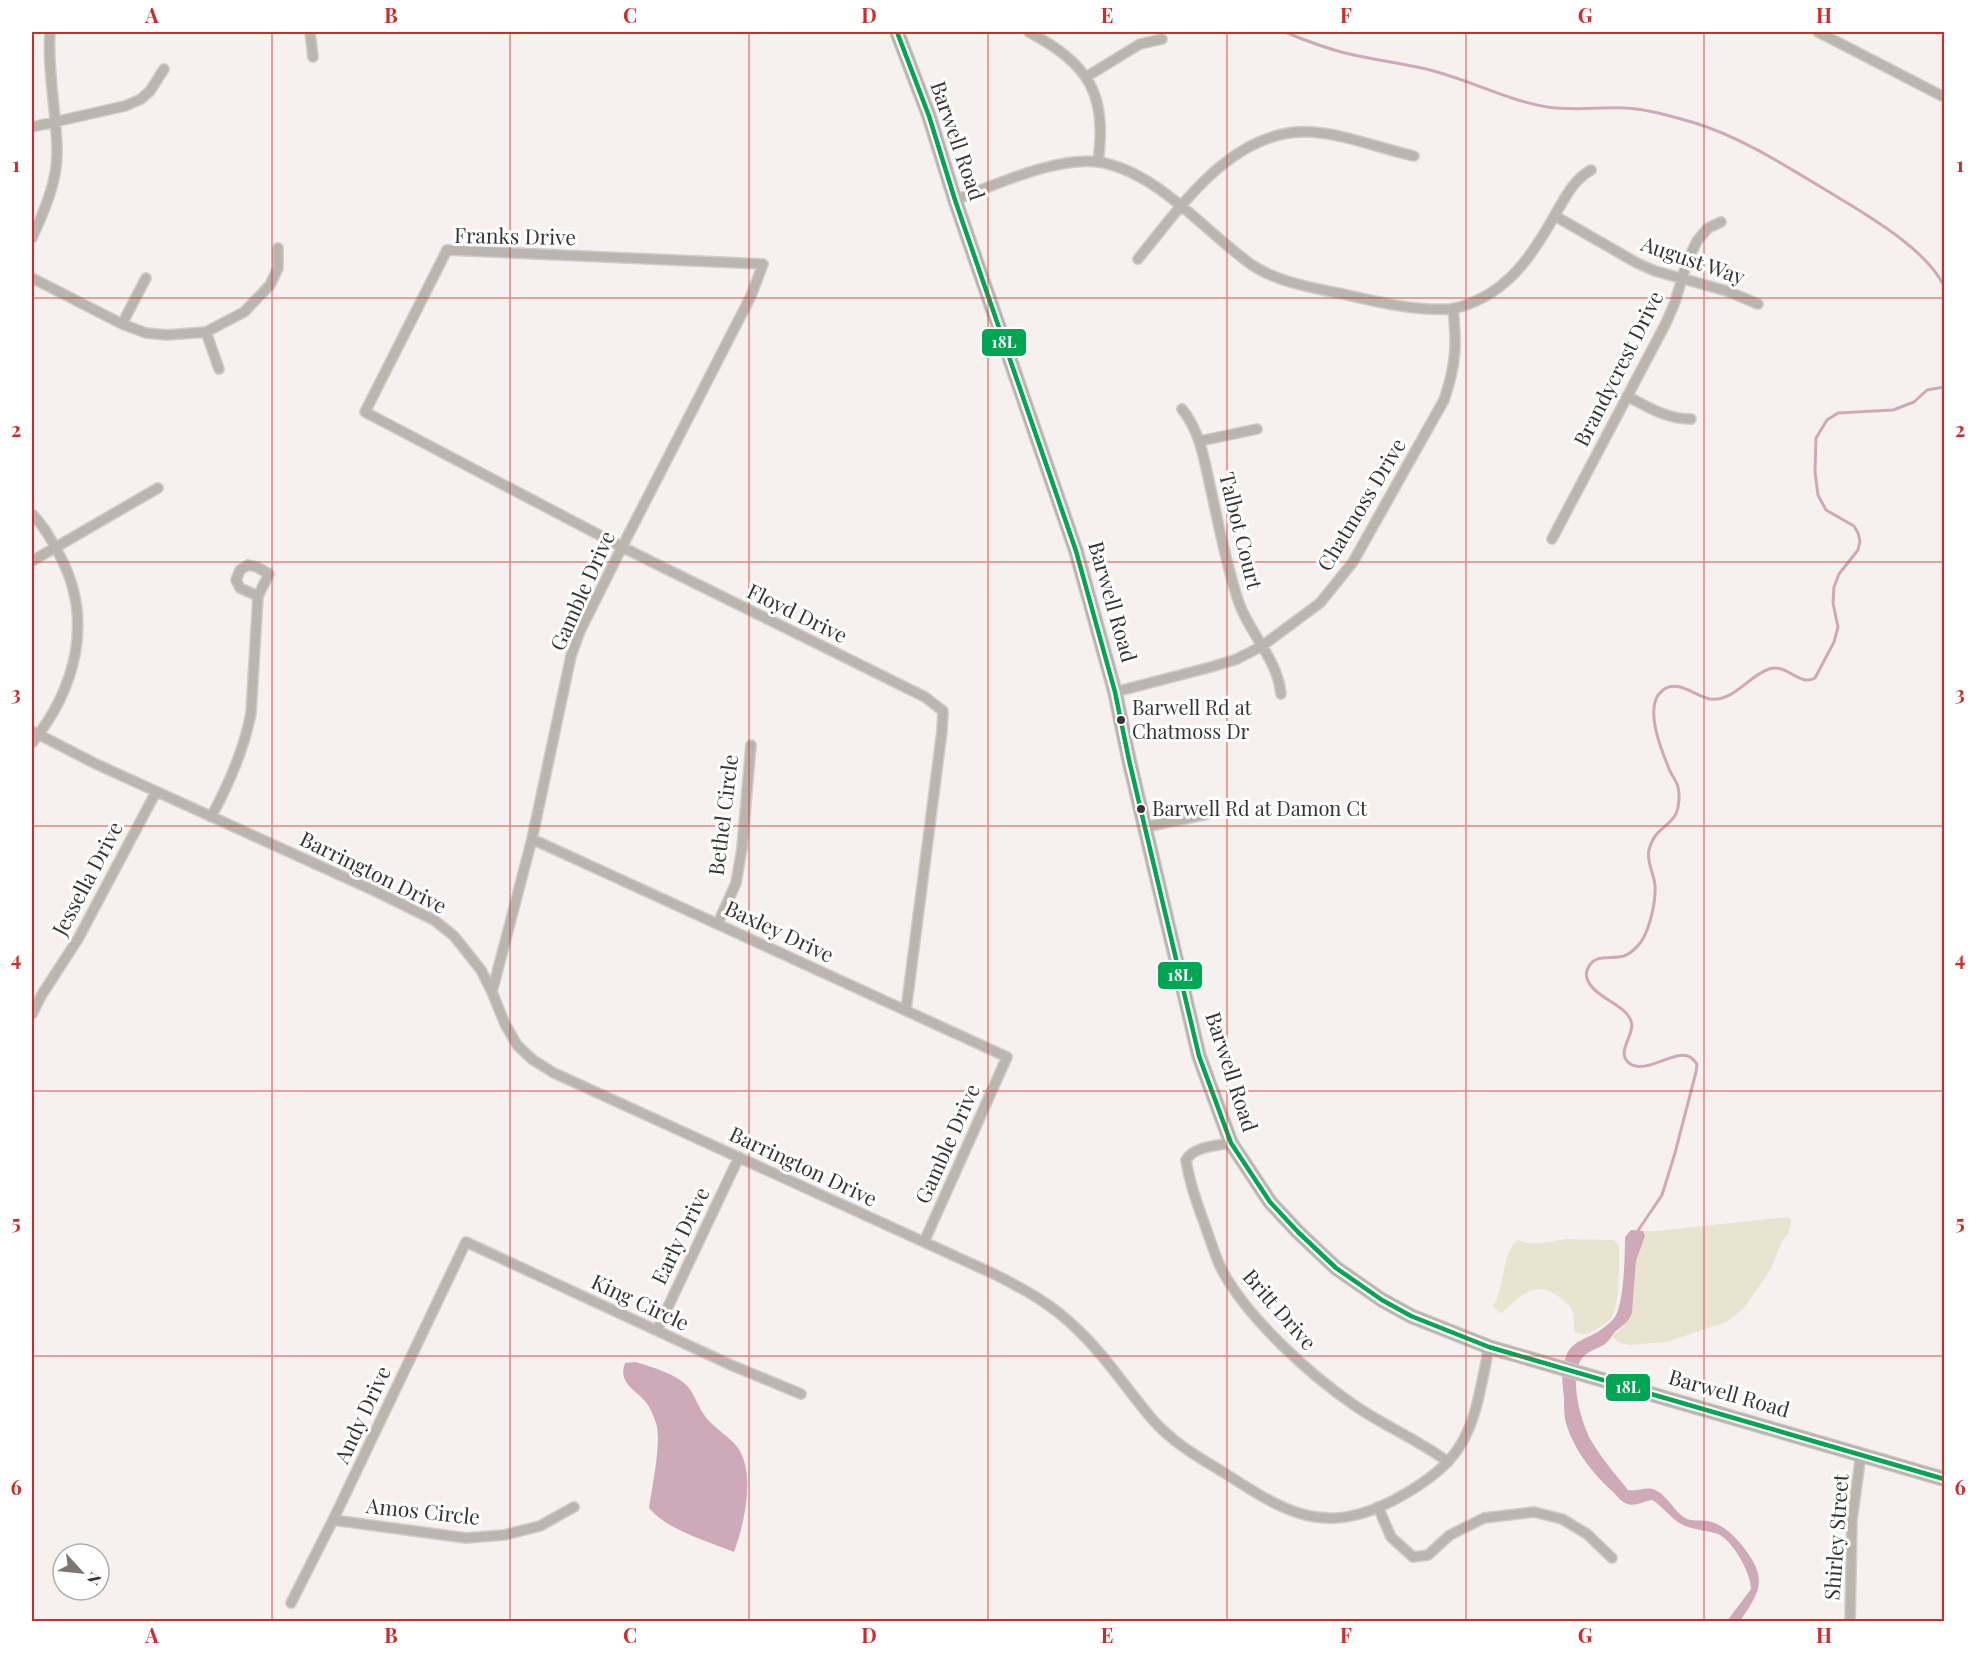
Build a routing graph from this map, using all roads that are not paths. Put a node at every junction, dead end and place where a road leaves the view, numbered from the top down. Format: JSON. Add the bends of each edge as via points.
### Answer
{"nodes":[{"id":1,"x":50,"y":32,"type":"edge"},
{"id":2,"x":310,"y":32,"type":"edge"},
{"id":3,"x":897,"y":32,"type":"edge"},
{"id":4,"x":1029,"y":32,"type":"edge"},
{"id":5,"x":1818,"y":32,"type":"edge"},
{"id":6,"x":1162,"y":39,"type":"dead end"},
{"id":7,"x":313,"y":57,"type":"dead end"},
{"id":8,"x":164,"y":69,"type":"dead end"},
{"id":9,"x":1086,"y":77,"type":"junction"},
{"id":10,"x":1944,"y":97,"type":"edge"},
{"id":11,"x":54,"y":121,"type":"junction"},
{"id":12,"x":32,"y":127,"type":"edge"},
{"id":13,"x":1414,"y":156,"type":"dead end"},
{"id":14,"x":1098,"y":162,"type":"junction"},
{"id":15,"x":1591,"y":170,"type":"dead end"},
{"id":16,"x":955,"y":200,"type":"junction"},
{"id":17,"x":1181,"y":207,"type":"junction"},
{"id":18,"x":1555,"y":216,"type":"junction"},
{"id":19,"x":1721,"y":222,"type":"dead end"},
{"id":20,"x":32,"y":238,"type":"edge"},
{"id":21,"x":278,"y":248,"type":"dead end"},
{"id":22,"x":1138,"y":258,"type":"dead end"},
{"id":23,"x":763,"y":264,"type":"joint"},
{"id":24,"x":32,"y":278,"type":"edge"},
{"id":25,"x":146,"y":278,"type":"dead end"},
{"id":26,"x":1682,"y":278,"type":"junction"},
{"id":27,"x":1758,"y":304,"type":"dead end"},
{"id":28,"x":1452,"y":309,"type":"junction"},
{"id":29,"x":122,"y":324,"type":"junction"},
{"id":30,"x":206,"y":332,"type":"junction"},
{"id":31,"x":219,"y":369,"type":"dead end"},
{"id":32,"x":1627,"y":396,"type":"junction"},
{"id":33,"x":1182,"y":409,"type":"dead end"},
{"id":34,"x":366,"y":412,"type":"joint"},
{"id":35,"x":1691,"y":419,"type":"dead end"},
{"id":36,"x":1257,"y":429,"type":"dead end"},
{"id":37,"x":1200,"y":441,"type":"junction"},
{"id":38,"x":158,"y":488,"type":"dead end"},
{"id":39,"x":32,"y":514,"type":"edge"},
{"id":40,"x":1552,"y":539,"type":"dead end"},
{"id":41,"x":55,"y":547,"type":"junction"},
{"id":42,"x":622,"y":547,"type":"junction"},
{"id":43,"x":32,"y":561,"type":"edge"},
{"id":44,"x":258,"y":596,"type":"junction"},
{"id":45,"x":1262,"y":646,"type":"junction"},
{"id":46,"x":1115,"y":692,"type":"junction"},
{"id":47,"x":1281,"y":694,"type":"dead end"},
{"id":48,"x":35,"y":732,"type":"edge"},
{"id":49,"x":32,"y":743,"type":"edge"},
{"id":50,"x":751,"y":745,"type":"dead end"},
{"id":51,"x":156,"y":792,"type":"junction"},
{"id":52,"x":1208,"y":814,"type":"dead end"},
{"id":53,"x":211,"y":817,"type":"junction"},
{"id":54,"x":1145,"y":827,"type":"junction"},
{"id":55,"x":532,"y":839,"type":"junction"},
{"id":56,"x":718,"y":923,"type":"junction"},
{"id":57,"x":492,"y":993,"type":"junction"},
{"id":58,"x":906,"y":1010,"type":"junction"},
{"id":59,"x":32,"y":1014,"type":"edge"},
{"id":60,"x":1006,"y":1060,"type":"joint"},
{"id":61,"x":1231,"y":1143,"type":"junction"},
{"id":62,"x":739,"y":1157,"type":"junction"},
{"id":63,"x":466,"y":1242,"type":"joint"},
{"id":64,"x":924,"y":1242,"type":"junction"},
{"id":65,"x":657,"y":1330,"type":"junction"},
{"id":66,"x":1490,"y":1347,"type":"junction"},
{"id":67,"x":801,"y":1394,"type":"dead end"},
{"id":68,"x":1861,"y":1454,"type":"junction"},
{"id":69,"x":1448,"y":1462,"type":"junction"},
{"id":70,"x":1944,"y":1479,"type":"edge"},
{"id":71,"x":574,"y":1507,"type":"dead end"},
{"id":72,"x":1378,"y":1507,"type":"junction"},
{"id":73,"x":333,"y":1520,"type":"junction"},
{"id":74,"x":1612,"y":1557,"type":"dead end"},
{"id":75,"x":291,"y":1603,"type":"dead end"},
{"id":76,"x":1850,"y":1622,"type":"edge"}],
"edges":[{"from":1,"to":11,"type":"street"},
{"from":2,"to":7,"type":"street"},
{"from":3,"to":16,"type":"street","name":"Barwell Road"},
{"from":4,"to":9,"type":"street","via":[[1062,51]]},
{"from":5,"to":10,"type":"street"},
{"from":6,"to":9,"type":"street","via":[[1140,44]]},
{"from":8,"to":11,"type":"street","via":[[141,99]]},
{"from":9,"to":14,"type":"street","via":[[1099,109]]},
{"from":11,"to":12,"type":"street"},
{"from":11,"to":20,"type":"street","via":[[54,174],[44,213]]},
{"from":13,"to":17,"type":"street","via":[[1312,132],[1278,135],[1230,157]]},
{"from":14,"to":16,"type":"street","via":[[1054,165]]},
{"from":14,"to":17,"type":"street","via":[[1136,174]]},
{"from":15,"to":18,"type":"street","via":[[1571,187]]},
{"from":16,"to":46,"type":"street","name":"Barwell Road","via":[[1076,551]]},
{"from":17,"to":22,"type":"street"},
{"from":17,"to":28,"type":"street","via":[[1255,266],[1281,278],[1401,307]]},
{"from":18,"to":26,"type":"street","name":"August Way","via":[[1637,263]]},
{"from":18,"to":28,"type":"street","via":[[1535,249],[1508,280],[1475,302]]},
{"from":19,"to":26,"type":"street","name":"Brandycrest Drive","via":[[1708,228],[1697,241]]},
{"from":21,"to":30,"type":"street","via":[[278,268],[270,285],[244,312]]},
{"from":23,"to":34,"type":"street","name":"Franks Drive","via":[[447,250]]},
{"from":23,"to":42,"type":"street","name":"Gamble Drive","via":[[751,296]]},
{"from":24,"to":29,"type":"street"},
{"from":25,"to":29,"type":"street"},
{"from":26,"to":27,"type":"street","name":"August Way"},
{"from":26,"to":32,"type":"street","name":"Brandycrest Drive","via":[[1666,323]]},
{"from":28,"to":45,"type":"street","name":"Chatmoss Drive","via":[[1454,367],[1434,420],[1336,585],[1320,603]]},
{"from":29,"to":30,"type":"street","via":[[146,333],[167,335]]},
{"from":30,"to":31,"type":"street"},
{"from":32,"to":35,"type":"street","via":[[1663,415]]},
{"from":32,"to":40,"type":"street","name":"Brandycrest Drive"},
{"from":33,"to":37,"type":"street","name":"Talbot Court"},
{"from":34,"to":42,"type":"street","name":"Floyd Drive"},
{"from":36,"to":37,"type":"street"},
{"from":37,"to":45,"type":"street","name":"Talbot Court","via":[[1227,564],[1240,605]]},
{"from":38,"to":41,"type":"street"},
{"from":39,"to":41,"type":"street"},
{"from":41,"to":43,"type":"street"},
{"from":41,"to":48,"type":"street","via":[[70,574],[78,612],[78,637],[59,701]]},
{"from":42,"to":55,"type":"street","name":"Gamble Drive","via":[[571,656]]},
{"from":42,"to":58,"type":"street","name":"Floyd Drive","via":[[925,697],[943,711]]},
{"from":44,"to":44,"type":"street","via":[[269,574],[248,565],[240,570],[236,580],[240,588]]},
{"from":44,"to":53,"type":"street","via":[[248,730]]},
{"from":45,"to":46,"type":"street","name":"Chatmoss Drive","via":[[1237,659]]},
{"from":45,"to":47,"type":"street","name":"Talbot Court","via":[[1279,677]]},
{"from":46,"to":54,"type":"street","name":"Barwell Road"},
{"from":48,"to":49,"type":"street"},
{"from":48,"to":51,"type":"street","name":"Barrington Drive"},
{"from":50,"to":56,"type":"street","name":"Bethel Circle","via":[[736,883]]},
{"from":51,"to":53,"type":"street","name":"Barrington Drive"},
{"from":51,"to":59,"type":"street","name":"Jessella Drive","via":[[78,939]]},
{"from":52,"to":54,"type":"street"},
{"from":53,"to":57,"type":"street","name":"Barrington Drive","via":[[434,920],[454,936],[481,970]]},
{"from":54,"to":61,"type":"street","name":"Barwell Road","via":[[1199,1056]]},
{"from":55,"to":56,"type":"street","name":"Baxley Drive"},
{"from":55,"to":57,"type":"street","name":"Gamble Drive"},
{"from":56,"to":58,"type":"street","name":"Baxley Drive"},
{"from":57,"to":62,"type":"street","name":"Barrington Drive","via":[[511,1036],[533,1060]]},
{"from":58,"to":60,"type":"street","name":"Baxley Drive","via":[[1008,1057]]},
{"from":60,"to":64,"type":"street","name":"Gamble Drive"},
{"from":61,"to":66,"type":"street","name":"Barwell Road","via":[[1275,1208],[1336,1268],[1411,1316]]},
{"from":61,"to":69,"type":"street","name":"Britt Drive","via":[[1191,1153],[1186,1160],[1191,1187],[1217,1261],[1240,1299],[1334,1391]]},
{"from":62,"to":64,"type":"street","name":"Barrington Drive"},
{"from":62,"to":65,"type":"street","name":"Early Drive"},
{"from":63,"to":65,"type":"street","name":"King Circle"},
{"from":63,"to":73,"type":"street","name":"Andy Drive"},
{"from":64,"to":72,"type":"street","name":"Barrington Drive","via":[[1017,1286],[1059,1313],[1091,1342],[1166,1433],[1267,1500],[1299,1514],[1324,1518],[1347,1517]]},
{"from":65,"to":67,"type":"street","name":"King Circle"},
{"from":66,"to":68,"type":"street","name":"Barwell Road"},
{"from":66,"to":69,"type":"street","name":"Barrington Drive","via":[[1472,1423]]},
{"from":68,"to":70,"type":"street","name":"Barwell Road"},
{"from":68,"to":76,"type":"street","name":"Shirley Street","via":[[1852,1520]]},
{"from":69,"to":72,"type":"street","name":"Barrington Drive","via":[[1418,1486]]},
{"from":71,"to":73,"type":"street","name":"Amos Circle","via":[[540,1526],[504,1535],[466,1538]]},
{"from":72,"to":74,"type":"street","via":[[1391,1537],[1413,1557],[1428,1555],[1450,1535],[1484,1518],[1534,1512],[1562,1519],[1587,1534]]},
{"from":73,"to":75,"type":"street","name":"Andy Drive"}]}
